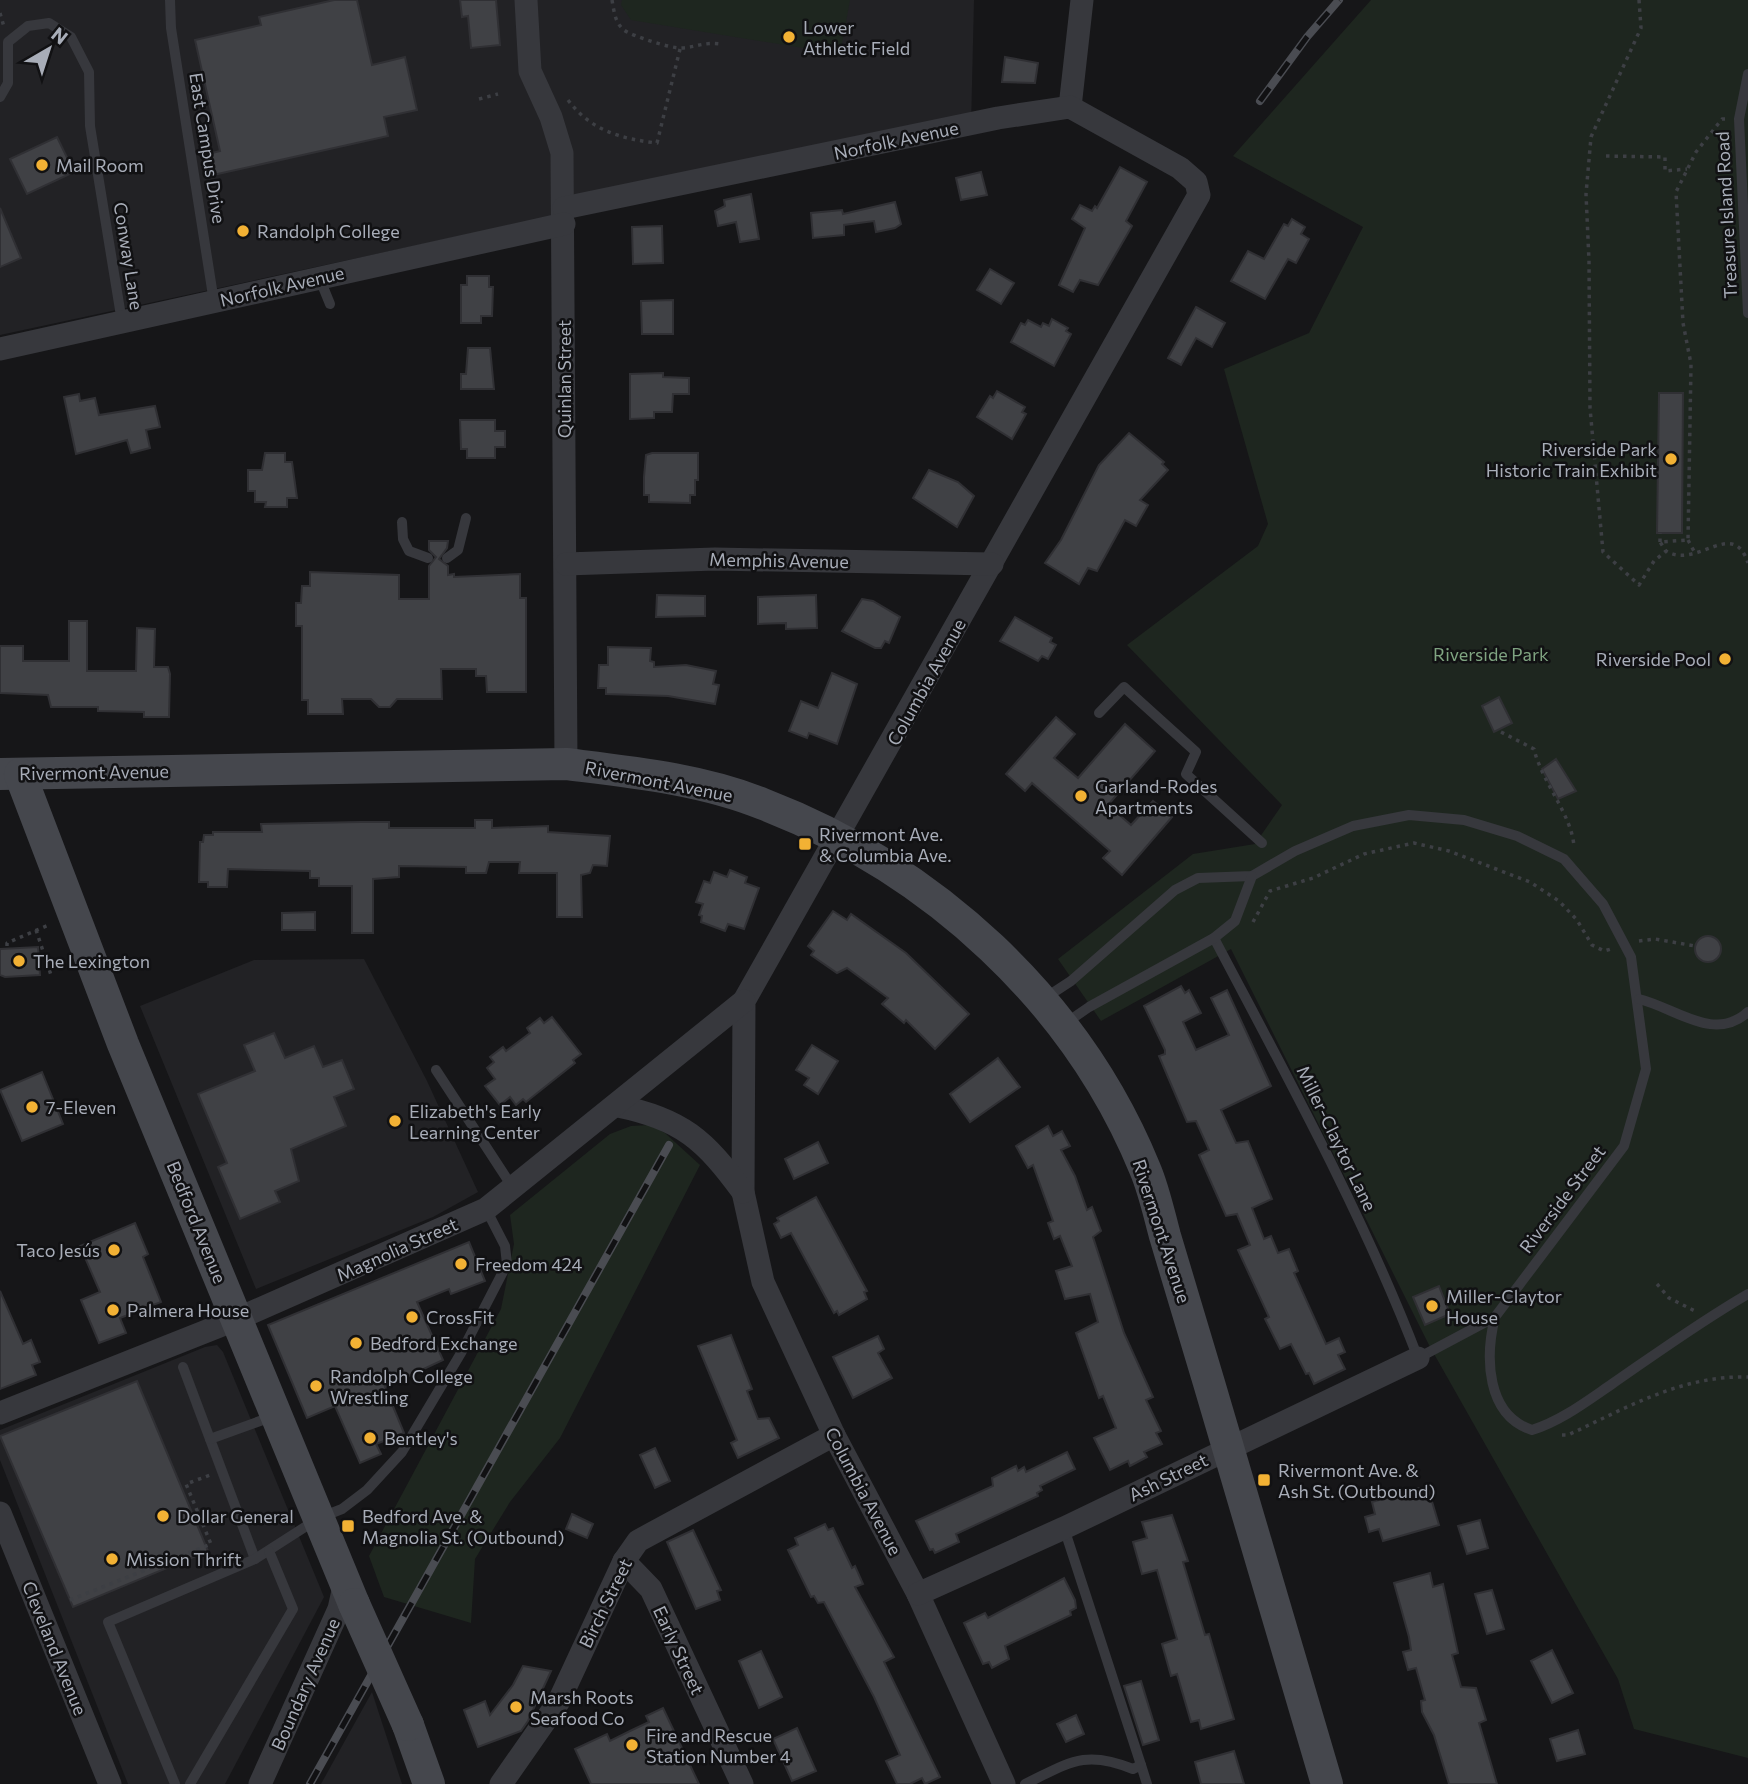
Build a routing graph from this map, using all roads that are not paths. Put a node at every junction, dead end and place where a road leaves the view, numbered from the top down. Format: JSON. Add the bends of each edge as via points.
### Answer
{"nodes":[{"id":1,"x":170,"y":0,"type":"edge"},
{"id":2,"x":526,"y":0,"type":"edge"},
{"id":3,"x":1082,"y":0,"type":"edge"},
{"id":4,"x":1748,"y":74,"type":"edge"},
{"id":5,"x":0,"y":97,"type":"edge"},
{"id":6,"x":1070,"y":107,"type":"junction"},
{"id":7,"x":564,"y":216,"type":"junction"},
{"id":8,"x":319,"y":277,"type":"junction"},
{"id":9,"x":214,"y":302,"type":"junction"},
{"id":10,"x":330,"y":304,"type":"dead end"},
{"id":11,"x":1748,"y":313,"type":"edge"},
{"id":12,"x":122,"y":322,"type":"junction"},
{"id":13,"x":0,"y":349,"type":"edge"},
{"id":14,"x":466,"y":518,"type":"dead end"},
{"id":15,"x":402,"y":522,"type":"dead end"},
{"id":16,"x":428,"y":558,"type":"dead end"},
{"id":17,"x":447,"y":558,"type":"dead end"},
{"id":18,"x":566,"y":564,"type":"junction"},
{"id":19,"x":992,"y":564,"type":"junction"},
{"id":20,"x":1099,"y":713,"type":"dead end"},
{"id":21,"x":566,"y":764,"type":"junction"},
{"id":22,"x":10,"y":774,"type":"edge"},
{"id":23,"x":839,"y":837,"type":"junction"},
{"id":24,"x":1262,"y":843,"type":"dead end"},
{"id":25,"x":1252,"y":876,"type":"junction"},
{"id":26,"x":1214,"y":938,"type":"junction"},
{"id":27,"x":1639,"y":999,"type":"junction"},
{"id":28,"x":744,"y":1001,"type":"junction"},
{"id":29,"x":1041,"y":1001,"type":"junction"},
{"id":30,"x":1748,"y":1012,"type":"edge"},
{"id":31,"x":1062,"y":1026,"type":"junction"},
{"id":32,"x":436,"y":1070,"type":"dead end"},
{"id":33,"x":618,"y":1106,"type":"junction"},
{"id":34,"x":513,"y":1188,"type":"junction"},
{"id":35,"x":743,"y":1192,"type":"junction"},
{"id":36,"x":486,"y":1209,"type":"junction"},
{"id":37,"x":1748,"y":1294,"type":"edge"},
{"id":38,"x":1495,"y":1317,"type":"junction"},
{"id":39,"x":237,"y":1319,"type":"junction"},
{"id":40,"x":1418,"y":1358,"type":"junction"},
{"id":41,"x":183,"y":1367,"type":"dead end"},
{"id":42,"x":0,"y":1413,"type":"edge"},
{"id":43,"x":276,"y":1415,"type":"junction"},
{"id":44,"x":834,"y":1435,"type":"junction"},
{"id":45,"x":210,"y":1440,"type":"junction"},
{"id":46,"x":1228,"y":1447,"type":"junction"},
{"id":47,"x":0,"y":1513,"type":"edge"},
{"id":48,"x":319,"y":1518,"type":"junction"},
{"id":49,"x":1064,"y":1528,"type":"junction"},
{"id":50,"x":269,"y":1551,"type":"junction"},
{"id":51,"x":255,"y":1559,"type":"junction"},
{"id":52,"x":624,"y":1561,"type":"junction"},
{"id":53,"x":350,"y":1593,"type":"junction"},
{"id":54,"x":918,"y":1594,"type":"junction"},
{"id":55,"x":1141,"y":1765,"type":"junction"},
{"id":56,"x":110,"y":1784,"type":"edge"},
{"id":57,"x":175,"y":1784,"type":"edge"},
{"id":58,"x":190,"y":1784,"type":"edge"},
{"id":59,"x":260,"y":1784,"type":"edge"},
{"id":60,"x":429,"y":1784,"type":"edge"},
{"id":61,"x":501,"y":1784,"type":"edge"},
{"id":62,"x":743,"y":1784,"type":"edge"},
{"id":63,"x":1004,"y":1784,"type":"edge"},
{"id":64,"x":1025,"y":1784,"type":"edge"},
{"id":65,"x":1147,"y":1784,"type":"edge"},
{"id":66,"x":1327,"y":1784,"type":"edge"}],
"edges":[{"from":1,"to":9,"type":"lane","name":"East Campus Drive"},
{"from":2,"to":7,"type":"street","name":"Quinlan Street","via":[[530,71],[562,153]]},
{"from":3,"to":6,"type":"street"},
{"from":4,"to":11,"type":"lane","name":"Treasure Island Road","via":[[1739,119]]},
{"from":5,"to":12,"type":"lane","name":"Conway Lane","via":[[8,83],[8,42],[29,26],[49,23],[71,37],[89,72],[90,126]]},
{"from":6,"to":7,"type":"street","name":"Norfolk Avenue","via":[[998,118]]},
{"from":6,"to":19,"type":"street","name":"Columbia Avenue","via":[[1180,167],[1196,182],[1199,195]]},
{"from":7,"to":8,"type":"street","name":"Norfolk Avenue"},
{"from":7,"to":18,"type":"street","name":"Quinlan Street"},
{"from":8,"to":9,"type":"street","name":"Norfolk Avenue"},
{"from":8,"to":10,"type":"lane"},
{"from":9,"to":12,"type":"street","name":"Norfolk Avenue"},
{"from":12,"to":13,"type":"street","name":"Norfolk Avenue"},
{"from":14,"to":17,"type":"lane","via":[[458,550]]},
{"from":15,"to":16,"type":"lane","via":[[409,551]]},
{"from":18,"to":19,"type":"street","name":"Memphis Avenue","via":[[715,559]]},
{"from":18,"to":21,"type":"street","name":"Quinlan Street"},
{"from":19,"to":23,"type":"street","name":"Columbia Avenue"},
{"from":20,"to":24,"type":"lane","via":[[1124,687],[1196,752],[1186,774]]},
{"from":21,"to":22,"type":"main road","name":"Rivermont Avenue"},
{"from":21,"to":23,"type":"main road","name":"Rivermont Avenue","via":[[712,788],[762,803]]},
{"from":22,"to":39,"type":"main road","name":"Bedford Avenue"},
{"from":23,"to":28,"type":"street","name":"Columbia Avenue"},
{"from":23,"to":29,"type":"main road","name":"Rivermont Avenue","via":[[941,901],[988,941]]},
{"from":25,"to":26,"type":"lane","via":[[1235,921]]},
{"from":25,"to":27,"type":"lane","name":"Riverside Street","via":[[1353,826],[1409,815],[1464,820],[1517,836],[1564,859],[1603,904],[1631,957]]},
{"from":25,"to":29,"type":"lane","via":[[1198,878],[1175,890],[1071,981]]},
{"from":26,"to":31,"type":"lane"},
{"from":26,"to":40,"type":"lane","name":"Miller-Claytor Lane","via":[[1310,1119],[1396,1300]]},
{"from":27,"to":30,"type":"lane","via":[[1719,1027],[1737,1022]]},
{"from":27,"to":38,"type":"lane","name":"Riverside Street","via":[[1646,1069],[1624,1146]]},
{"from":28,"to":33,"type":"street","name":"Magnolia Street"},
{"from":28,"to":35,"type":"street","name":"Columbia Avenue"},
{"from":29,"to":31,"type":"main road","name":"Rivermont Avenue"},
{"from":31,"to":46,"type":"main road","name":"Rivermont Avenue","via":[[1093,1070],[1145,1170]]},
{"from":32,"to":34,"type":"lane"},
{"from":33,"to":34,"type":"street","name":"Magnolia Street"},
{"from":33,"to":35,"type":"street","name":"Columbia Avenue","via":[[654,1113],[690,1132],[721,1161]]},
{"from":34,"to":36,"type":"street","name":"Magnolia Street"},
{"from":35,"to":44,"type":"street","name":"Columbia Avenue","via":[[763,1282]]},
{"from":36,"to":39,"type":"street","name":"Magnolia Street"},
{"from":36,"to":48,"type":"lane","via":[[505,1246],[507,1264],[461,1353],[402,1452],[367,1490]]},
{"from":37,"to":38,"type":"lane","via":[[1551,1423],[1532,1430],[1508,1417],[1497,1397],[1487,1347]]},
{"from":38,"to":40,"type":"lane","name":"Riverside Street"},
{"from":39,"to":42,"type":"street","name":"Magnolia Street"},
{"from":39,"to":43,"type":"main road","name":"Bedford Avenue"},
{"from":40,"to":46,"type":"street","name":"Ash Street"},
{"from":41,"to":45,"type":"lane"},
{"from":43,"to":45,"type":"lane"},
{"from":43,"to":48,"type":"main road","name":"Bedford Avenue"},
{"from":44,"to":52,"type":"street","name":"Birch Street","via":[[660,1527],[638,1541]]},
{"from":44,"to":54,"type":"street","name":"Columbia Avenue"},
{"from":45,"to":51,"type":"lane"},
{"from":46,"to":49,"type":"street","name":"Ash Street"},
{"from":46,"to":66,"type":"main road","name":"Rivermont Avenue"},
{"from":47,"to":56,"type":"street","name":"Cleveland Avenue"},
{"from":48,"to":50,"type":"lane"},
{"from":48,"to":53,"type":"main road","name":"Bedford Avenue"},
{"from":49,"to":54,"type":"street","name":"Ash Street"},
{"from":49,"to":55,"type":"lane"},
{"from":50,"to":51,"type":"lane"},
{"from":50,"to":58,"type":"lane","via":[[293,1609]]},
{"from":51,"to":57,"type":"lane","via":[[108,1622]]},
{"from":52,"to":61,"type":"street","name":"Birch Street","via":[[559,1701]]},
{"from":52,"to":62,"type":"street","name":"Early Street","via":[[651,1589]]},
{"from":53,"to":59,"type":"street","name":"Boundary Avenue"},
{"from":53,"to":60,"type":"main road","name":"Bedford Avenue","bridge":true},
{"from":54,"to":63,"type":"street","name":"Columbia Avenue"},
{"from":55,"to":64,"type":"lane","via":[[1133,1769],[1103,1759],[1081,1758]]},
{"from":55,"to":65,"type":"lane"}]}
